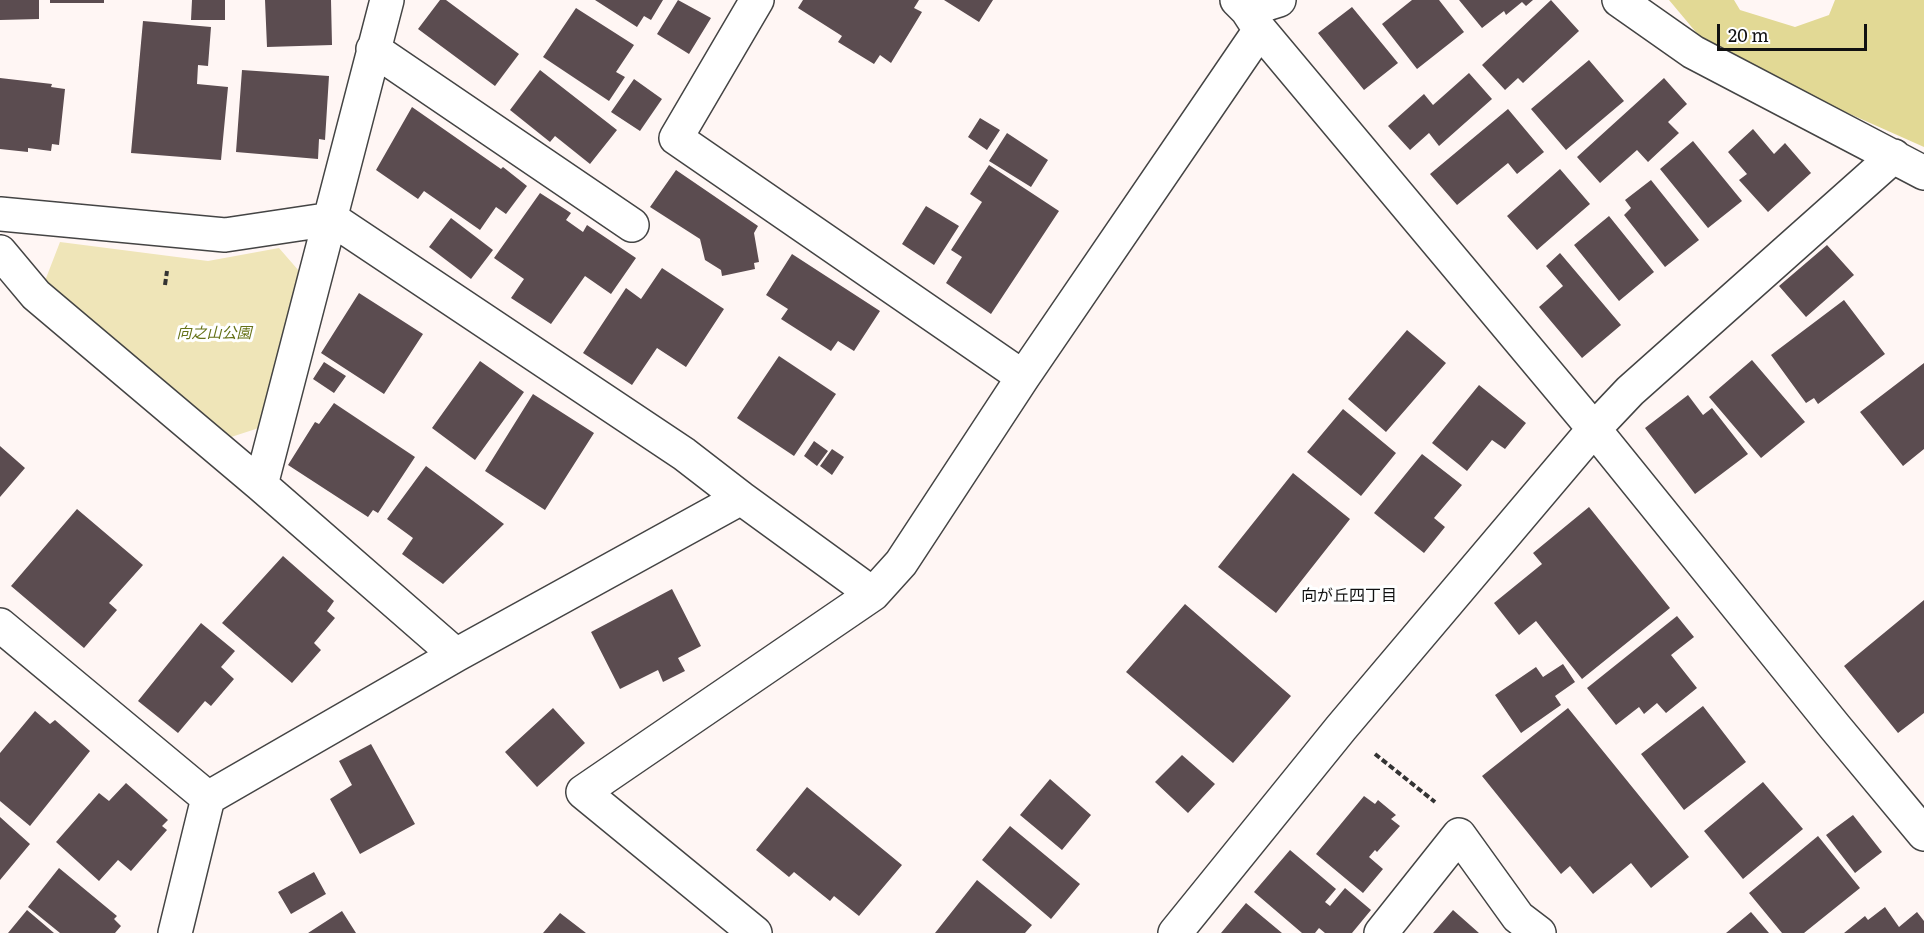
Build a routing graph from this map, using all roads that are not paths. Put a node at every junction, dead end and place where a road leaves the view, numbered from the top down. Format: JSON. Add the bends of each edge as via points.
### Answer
{"nodes":[{"id":1,"x":387,"y":0,"type":"edge"},
{"id":2,"x":757,"y":0,"type":"edge"},
{"id":3,"x":1279,"y":0,"type":"edge"},
{"id":4,"x":1619,"y":0,"type":"edge"},
{"id":5,"x":1248,"y":13,"type":"edge"},
{"id":6,"x":373,"y":49,"type":"junction"},
{"id":7,"x":1894,"y":156,"type":"junction"},
{"id":8,"x":1924,"y":173,"type":"edge"},
{"id":9,"x":0,"y":214,"type":"edge"},
{"id":10,"x":332,"y":219,"type":"junction"},
{"id":11,"x":632,"y":225,"type":"dead end"},
{"id":12,"x":0,"y":252,"type":"edge"},
{"id":13,"x":1023,"y":377,"type":"junction"},
{"id":14,"x":1594,"y":429,"type":"junction"},
{"id":15,"x":261,"y":485,"type":"junction"},
{"id":16,"x":741,"y":498,"type":"junction"},
{"id":17,"x":873,"y":594,"type":"junction"},
{"id":18,"x":0,"y":625,"type":"edge"},
{"id":19,"x":456,"y":655,"type":"junction"},
{"id":20,"x":208,"y":798,"type":"junction"},
{"id":21,"x":1924,"y":834,"type":"edge"},
{"id":22,"x":175,"y":933,"type":"edge"},
{"id":23,"x":755,"y":933,"type":"edge"},
{"id":24,"x":1175,"y":933,"type":"edge"},
{"id":25,"x":1381,"y":933,"type":"edge"},
{"id":26,"x":1539,"y":933,"type":"edge"}],
"edges":[{"from":1,"to":6,"type":"street"},
{"from":2,"to":13,"type":"street","via":[[676,138]]},
{"from":3,"to":5,"type":"street"},
{"from":4,"to":7,"type":"street","via":[[1693,52]]},
{"from":5,"to":13,"type":"street"},
{"from":5,"to":14,"type":"street"},
{"from":6,"to":10,"type":"street"},
{"from":6,"to":11,"type":"street"},
{"from":7,"to":8,"type":"street"},
{"from":7,"to":14,"type":"street","via":[[1630,391]]},
{"from":9,"to":10,"type":"street","via":[[225,235]]},
{"from":10,"to":15,"type":"street"},
{"from":10,"to":16,"type":"street","via":[[684,454]]},
{"from":12,"to":15,"type":"street","via":[[36,295]]},
{"from":13,"to":17,"type":"street","via":[[901,563]]},
{"from":14,"to":21,"type":"street"},
{"from":14,"to":24,"type":"street","via":[[1341,728]]},
{"from":15,"to":19,"type":"street"},
{"from":16,"to":17,"type":"street"},
{"from":16,"to":19,"type":"street"},
{"from":17,"to":23,"type":"street","via":[[583,792]]},
{"from":18,"to":20,"type":"street"},
{"from":19,"to":20,"type":"street"},
{"from":20,"to":22,"type":"street"},
{"from":25,"to":26,"type":"street","via":[[1460,835],[1518,917]]}]}
